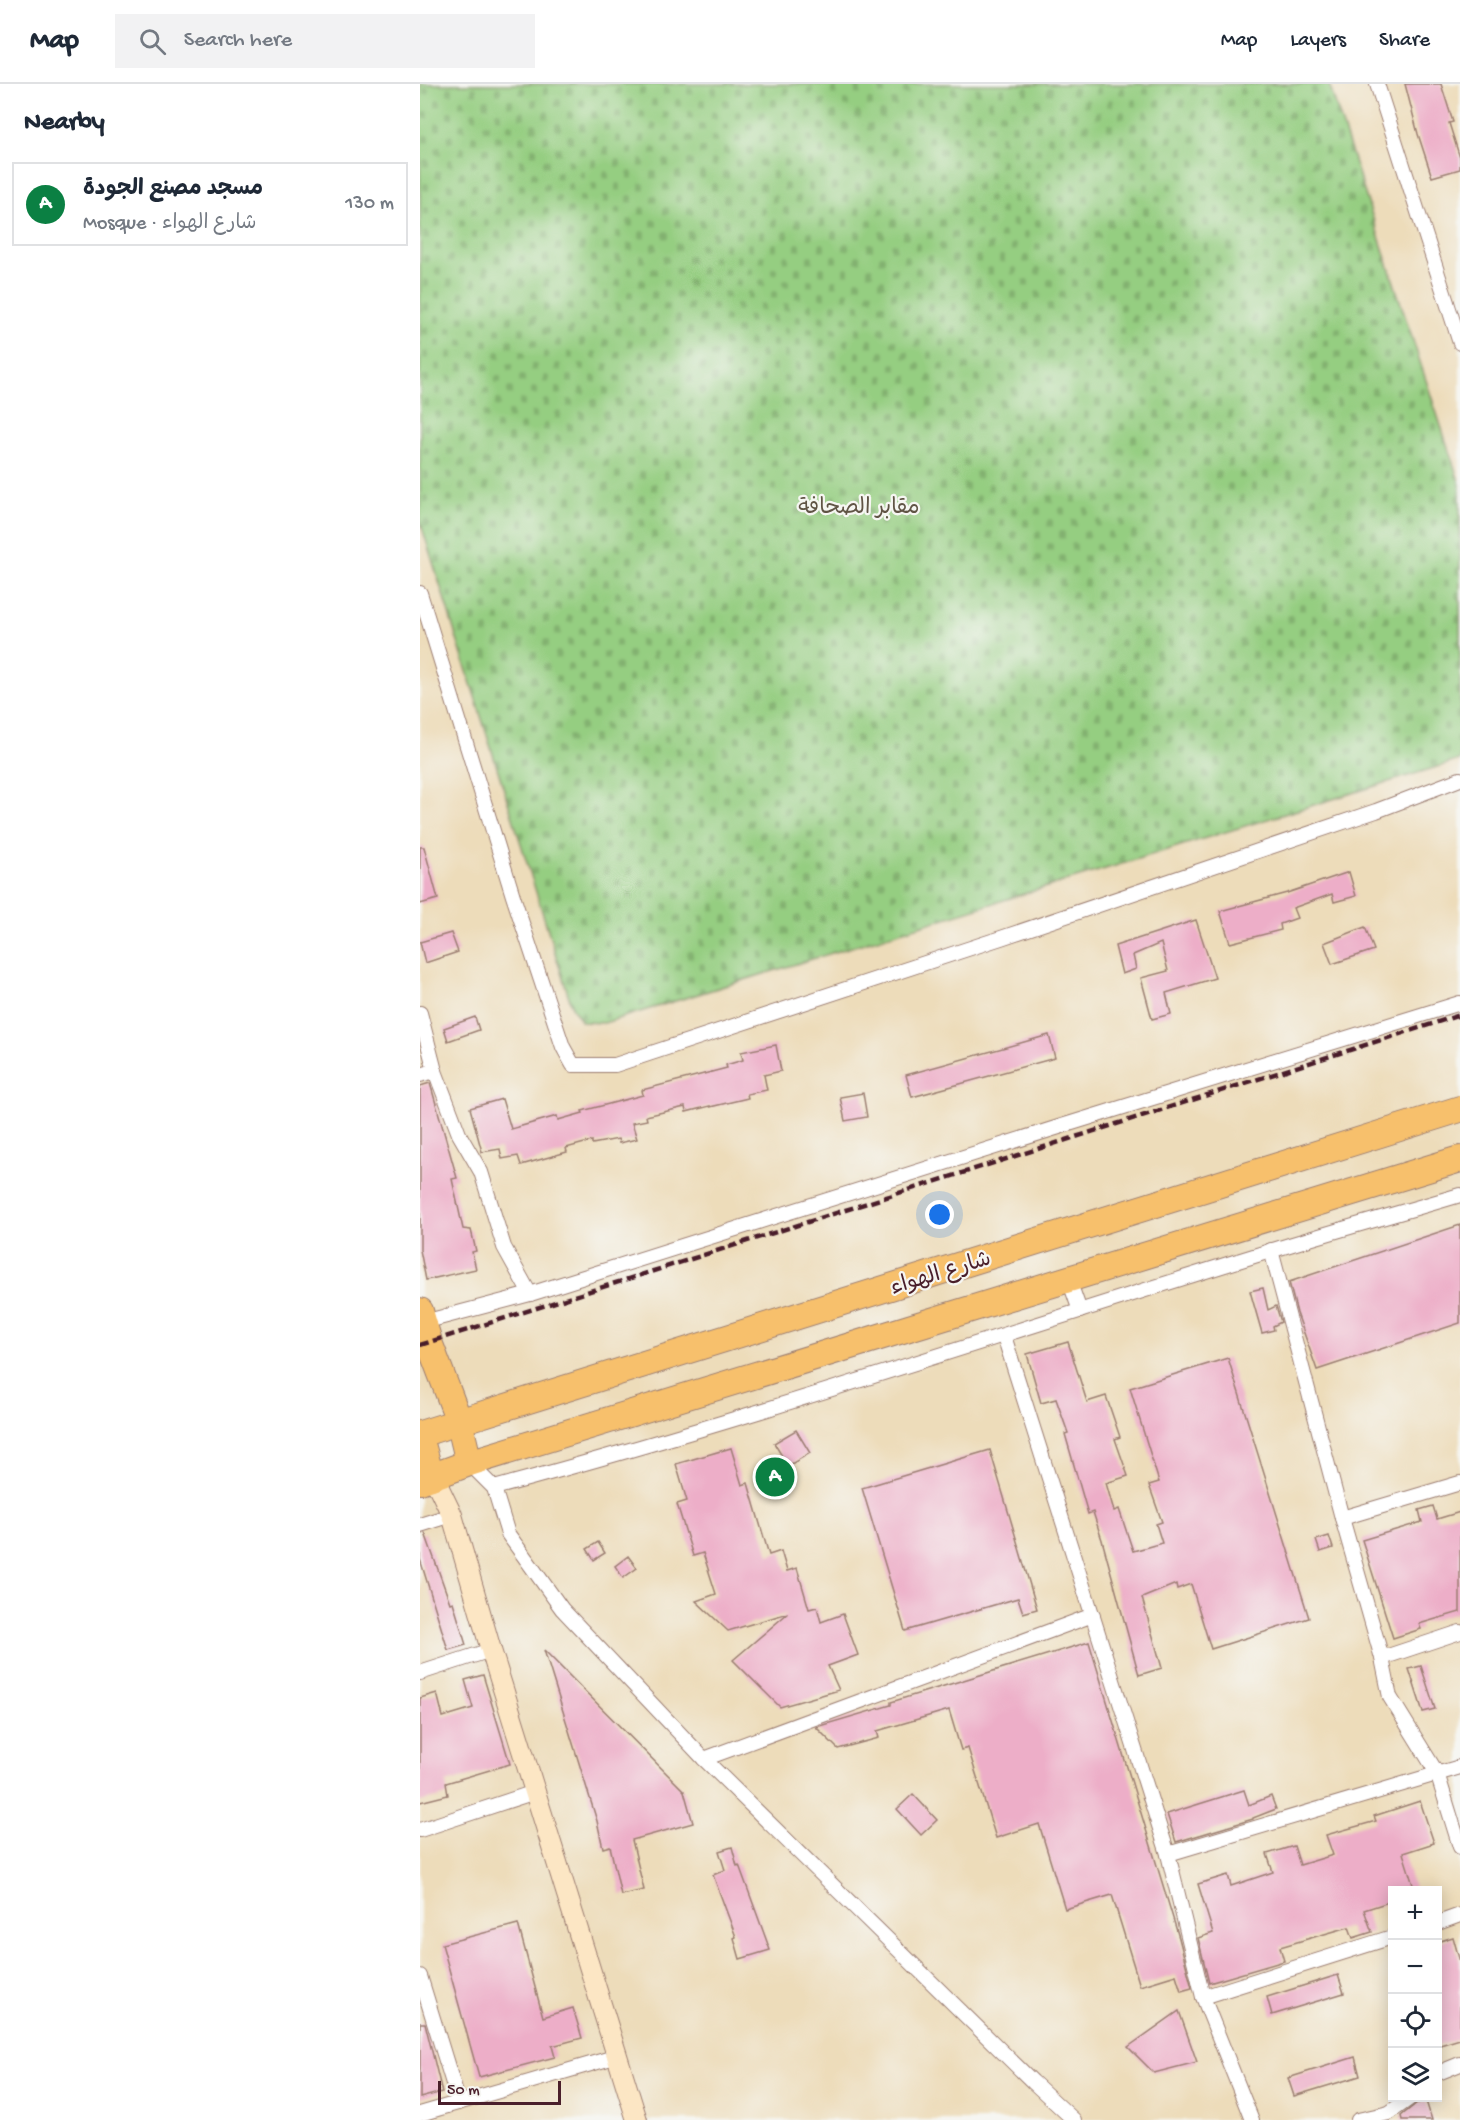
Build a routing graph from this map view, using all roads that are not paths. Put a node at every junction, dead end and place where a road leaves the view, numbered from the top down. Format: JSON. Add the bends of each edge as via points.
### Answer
{"nodes":[{"id":1,"x":1377,"y":84,"type":"edge"},
{"id":2,"x":1460,"y":343,"type":"edge"},
{"id":3,"x":420,"y":593,"type":"edge"},
{"id":4,"x":1460,"y":779,"type":"edge"},
{"id":5,"x":1460,"y":1003,"type":"edge"},
{"id":6,"x":420,"y":1013,"type":"edge"},
{"id":7,"x":435,"y":1071,"type":"junction"},
{"id":8,"x":420,"y":1075,"type":"edge"},
{"id":9,"x":1460,"y":1109,"type":"edge"},
{"id":10,"x":1460,"y":1159,"type":"edge"},
{"id":11,"x":1460,"y":1196,"type":"edge"},
{"id":12,"x":1271,"y":1250,"type":"junction"},
{"id":13,"x":1069,"y":1280,"type":"junction"},
{"id":14,"x":530,"y":1293,"type":"junction"},
{"id":15,"x":1080,"y":1311,"type":"junction"},
{"id":16,"x":421,"y":1319,"type":"edge"},
{"id":17,"x":1004,"y":1336,"type":"junction"},
{"id":18,"x":459,"y":1420,"type":"junction"},
{"id":19,"x":420,"y":1436,"type":"edge"},
{"id":20,"x":469,"y":1463,"type":"junction"},
{"id":21,"x":426,"y":1479,"type":"edge"},
{"id":22,"x":1460,"y":1483,"type":"edge"},
{"id":23,"x":494,"y":1488,"type":"junction"},
{"id":24,"x":452,"y":1515,"type":"junction"},
{"id":25,"x":1342,"y":1518,"type":"junction"},
{"id":26,"x":420,"y":1525,"type":"edge"},
{"id":27,"x":1093,"y":1615,"type":"junction"},
{"id":28,"x":1460,"y":1632,"type":"edge"},
{"id":29,"x":491,"y":1650,"type":"junction"},
{"id":30,"x":1382,"y":1658,"type":"junction"},
{"id":31,"x":420,"y":1673,"type":"edge"},
{"id":32,"x":704,"y":1759,"type":"junction"},
{"id":33,"x":1460,"y":1767,"type":"edge"},
{"id":34,"x":1437,"y":1773,"type":"junction"},
{"id":35,"x":535,"y":1792,"type":"junction"},
{"id":36,"x":420,"y":1830,"type":"edge"},
{"id":37,"x":1460,"y":1847,"type":"edge"},
{"id":38,"x":1168,"y":1854,"type":"junction"},
{"id":39,"x":1460,"y":1915,"type":"edge"},
{"id":40,"x":1442,"y":1921,"type":"edge"},
{"id":41,"x":1388,"y":1938,"type":"edge"},
{"id":42,"x":420,"y":1976,"type":"edge"},
{"id":43,"x":1203,"y":1997,"type":"junction"},
{"id":44,"x":618,"y":2056,"type":"junction"},
{"id":45,"x":1460,"y":2064,"type":"edge"},
{"id":46,"x":1442,"y":2071,"type":"edge"},
{"id":47,"x":1403,"y":2102,"type":"edge"},
{"id":48,"x":459,"y":2103,"type":"junction"},
{"id":49,"x":420,"y":2114,"type":"edge"},
{"id":50,"x":637,"y":2120,"type":"edge"},
{"id":51,"x":1074,"y":2120,"type":"edge"},
{"id":52,"x":1252,"y":2120,"type":"edge"},
{"id":53,"x":1358,"y":2120,"type":"edge"}],
"edges":[{"from":1,"to":2,"type":"street"},
{"from":3,"to":4,"type":"street","via":[[513,896],[563,1047],[573,1065],[615,1065],[1001,938]]},
{"from":5,"to":14,"type":"street"},
{"from":6,"to":7,"type":"street"},
{"from":7,"to":8,"type":"street"},
{"from":7,"to":14,"type":"street","via":[[459,1134],[481,1172],[504,1247]]},
{"from":9,"to":18,"type":"highway","name":"شارع الهواء"},
{"from":10,"to":13,"type":"highway","name":"شارع الهواء"},
{"from":11,"to":12,"type":"street"},
{"from":12,"to":15,"type":"street"},
{"from":12,"to":25,"type":"street"},
{"from":13,"to":15,"type":"street"},
{"from":13,"to":20,"type":"highway","name":"شارع الهواء"},
{"from":14,"to":16,"type":"street"},
{"from":15,"to":17,"type":"street"},
{"from":16,"to":18,"type":"highway"},
{"from":17,"to":23,"type":"street","via":[[607,1458]]},
{"from":17,"to":27,"type":"street"},
{"from":18,"to":19,"type":"highway","name":"شارع الهواء"},
{"from":18,"to":20,"type":"highway"},
{"from":19,"to":21,"type":"highway"},
{"from":20,"to":21,"type":"highway","name":"شارع الهواء"},
{"from":20,"to":23,"type":"street"},
{"from":21,"to":24,"type":"street","via":[[439,1488]]},
{"from":22,"to":25,"type":"street"},
{"from":23,"to":32,"type":"street","via":[[508,1534],[562,1609]]},
{"from":24,"to":26,"type":"street"},
{"from":24,"to":29,"type":"street"},
{"from":25,"to":30,"type":"street"},
{"from":27,"to":32,"type":"street"},
{"from":27,"to":38,"type":"street"},
{"from":28,"to":30,"type":"street"},
{"from":29,"to":31,"type":"street"},
{"from":29,"to":35,"type":"street"},
{"from":30,"to":34,"type":"street","via":[[1390,1697]]},
{"from":32,"to":51,"type":"street"},
{"from":33,"to":34,"type":"street"},
{"from":34,"to":37,"type":"street"},
{"from":34,"to":38,"type":"street"},
{"from":35,"to":36,"type":"street"},
{"from":35,"to":44,"type":"street"},
{"from":38,"to":43,"type":"street"},
{"from":39,"to":40,"type":"street"},
{"from":41,"to":43,"type":"street"},
{"from":42,"to":48,"type":"street"},
{"from":43,"to":52,"type":"street"},
{"from":44,"to":48,"type":"street"},
{"from":44,"to":50,"type":"street"},
{"from":45,"to":46,"type":"street"},
{"from":47,"to":53,"type":"street","via":[[1389,2113]]},
{"from":48,"to":49,"type":"street"}]}
